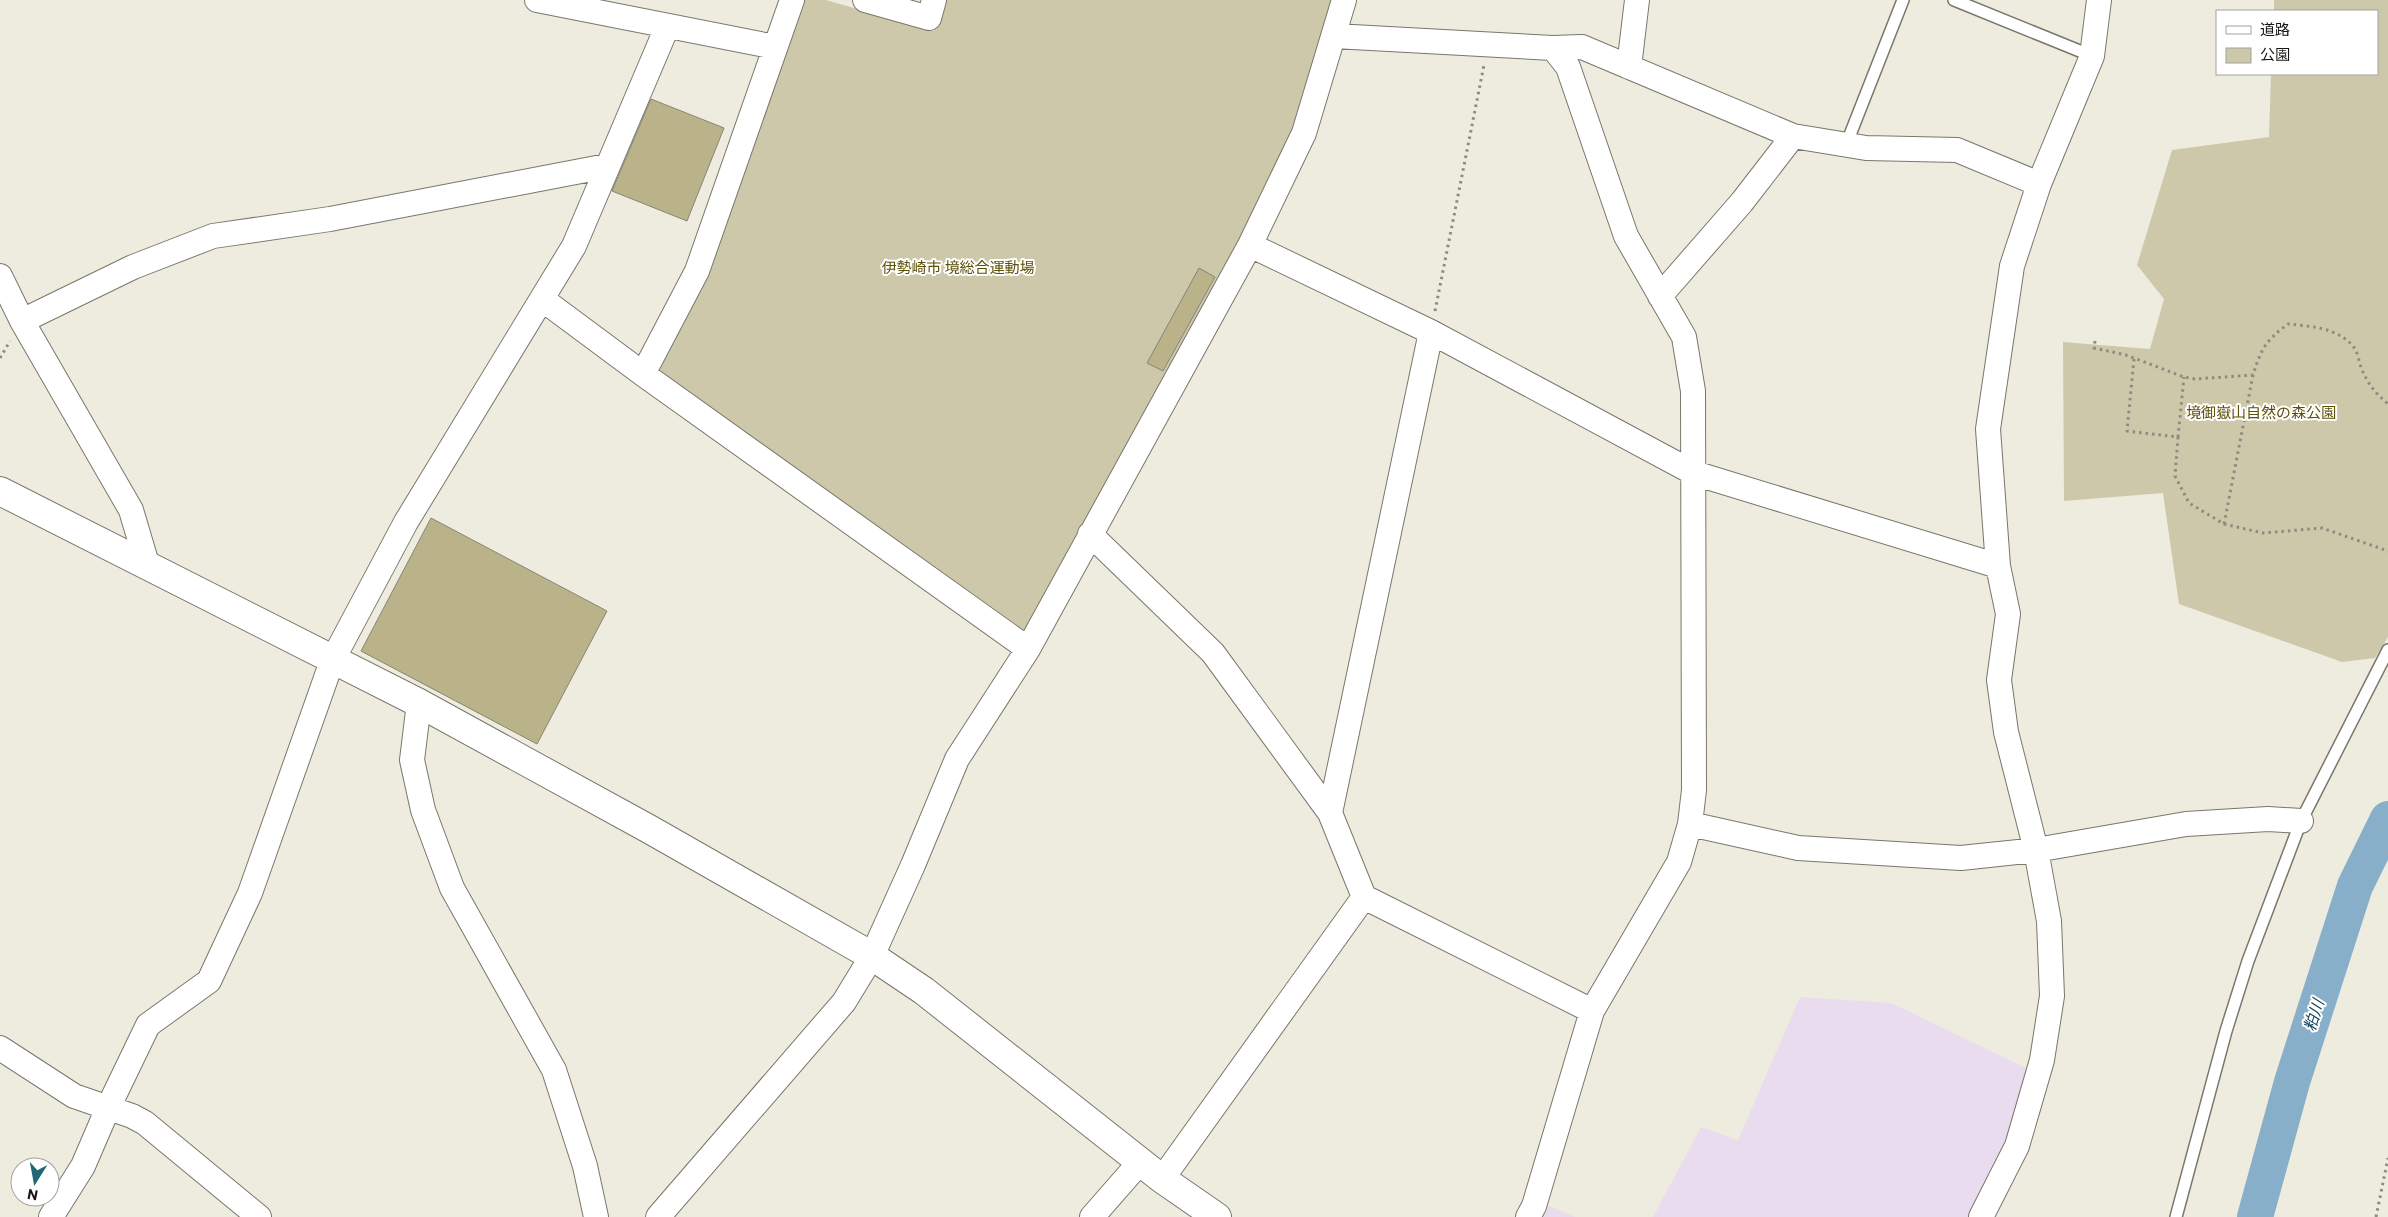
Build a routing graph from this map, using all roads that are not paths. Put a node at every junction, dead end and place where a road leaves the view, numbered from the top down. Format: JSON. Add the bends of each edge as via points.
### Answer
{"nodes":[{"id":1,"x":537,"y":0,"type":"edge"},
{"id":2,"x":792,"y":0,"type":"edge"},
{"id":3,"x":865,"y":0,"type":"edge"},
{"id":4,"x":934,"y":0,"type":"edge"},
{"id":5,"x":1344,"y":0,"type":"edge"},
{"id":6,"x":1636,"y":0,"type":"edge"},
{"id":7,"x":1903,"y":0,"type":"edge"},
{"id":8,"x":1954,"y":0,"type":"edge"},
{"id":9,"x":2099,"y":0,"type":"edge"},
{"id":10,"x":667,"y":27,"type":"junction"},
{"id":11,"x":1334,"y":36,"type":"junction"},
{"id":12,"x":775,"y":47,"type":"junction"},
{"id":13,"x":1553,"y":48,"type":"junction"},
{"id":14,"x":2092,"y":56,"type":"junction"},
{"id":15,"x":1629,"y":67,"type":"junction"},
{"id":16,"x":1793,"y":136,"type":"junction"},
{"id":17,"x":1846,"y":144,"type":"junction"},
{"id":18,"x":607,"y":166,"type":"junction"},
{"id":19,"x":2039,"y":184,"type":"junction"},
{"id":20,"x":1250,"y":245,"type":"junction"},
{"id":21,"x":0,"y":276,"type":"edge"},
{"id":22,"x":1660,"y":296,"type":"junction"},
{"id":23,"x":542,"y":299,"type":"junction"},
{"id":24,"x":22,"y":321,"type":"junction"},
{"id":25,"x":1431,"y":332,"type":"junction"},
{"id":26,"x":643,"y":374,"type":"junction"},
{"id":27,"x":1694,"y":473,"type":"junction"},
{"id":28,"x":0,"y":491,"type":"edge"},
{"id":29,"x":1090,"y":534,"type":"junction"},
{"id":30,"x":147,"y":564,"type":"junction"},
{"id":31,"x":1998,"y":566,"type":"junction"},
{"id":32,"x":1028,"y":649,"type":"junction"},
{"id":33,"x":2388,"y":650,"type":"edge"},
{"id":34,"x":332,"y":661,"type":"junction"},
{"id":35,"x":419,"y":703,"type":"junction"},
{"id":36,"x":1330,"y":813,"type":"junction"},
{"id":37,"x":2301,"y":822,"type":"junction"},
{"id":38,"x":1690,"y":824,"type":"junction"},
{"id":39,"x":2036,"y":850,"type":"junction"},
{"id":40,"x":1364,"y":897,"type":"junction"},
{"id":41,"x":872,"y":956,"type":"junction"},
{"id":42,"x":1592,"y":1011,"type":"junction"},
{"id":43,"x":0,"y":1048,"type":"edge"},
{"id":44,"x":108,"y":1108,"type":"junction"},
{"id":45,"x":1141,"y":1161,"type":"junction"},
{"id":46,"x":1162,"y":1179,"type":"junction"},
{"id":47,"x":51,"y":1217,"type":"edge"},
{"id":48,"x":259,"y":1217,"type":"edge"},
{"id":49,"x":596,"y":1217,"type":"edge"},
{"id":50,"x":658,"y":1217,"type":"edge"},
{"id":51,"x":1092,"y":1217,"type":"edge"},
{"id":52,"x":1217,"y":1217,"type":"edge"},
{"id":53,"x":1528,"y":1217,"type":"edge"},
{"id":54,"x":1981,"y":1217,"type":"edge"},
{"id":55,"x":2176,"y":1217,"type":"edge"}],
"edges":[{"from":1,"to":10,"type":"street"},
{"from":2,"to":12,"type":"street"},
{"from":3,"to":4,"type":"street","via":[[929,18]]},
{"from":5,"to":11,"type":"street"},
{"from":6,"to":15,"type":"street"},
{"from":7,"to":17,"type":"lane"},
{"from":8,"to":14,"type":"lane"},
{"from":9,"to":14,"type":"street"},
{"from":10,"to":12,"type":"street"},
{"from":10,"to":18,"type":"street"},
{"from":11,"to":13,"type":"street"},
{"from":11,"to":20,"type":"street","via":[[1304,133]]},
{"from":12,"to":26,"type":"street","via":[[697,271]]},
{"from":13,"to":15,"type":"street","via":[[1582,47]]},
{"from":13,"to":22,"type":"street","via":[[1568,67],[1626,236]]},
{"from":14,"to":19,"type":"street"},
{"from":15,"to":16,"type":"street"},
{"from":16,"to":17,"type":"street"},
{"from":16,"to":22,"type":"street","via":[[1742,202]]},
{"from":17,"to":19,"type":"street","via":[[1866,148],[1957,150]]},
{"from":18,"to":23,"type":"street","via":[[574,246]]},
{"from":18,"to":24,"type":"street","via":[[330,219],[212,236],[133,267]]},
{"from":19,"to":31,"type":"street","via":[[2012,266],[1988,429]]},
{"from":20,"to":25,"type":"street"},
{"from":20,"to":29,"type":"street"},
{"from":21,"to":24,"type":"street"},
{"from":22,"to":27,"type":"street","via":[[1684,337],[1693,391]]},
{"from":23,"to":26,"type":"street"},
{"from":23,"to":34,"type":"street","via":[[406,522]]},
{"from":24,"to":30,"type":"street","via":[[131,510]]},
{"from":25,"to":27,"type":"street"},
{"from":25,"to":36,"type":"street"},
{"from":26,"to":32,"type":"street"},
{"from":27,"to":31,"type":"street"},
{"from":27,"to":38,"type":"street","via":[[1694,790]]},
{"from":28,"to":30,"type":"street"},
{"from":29,"to":32,"type":"street"},
{"from":29,"to":36,"type":"street","via":[[1213,653]]},
{"from":30,"to":34,"type":"street"},
{"from":31,"to":39,"type":"street","via":[[2008,614],[1999,680],[2006,732]]},
{"from":32,"to":41,"type":"street","via":[[957,758]]},
{"from":33,"to":37,"type":"lane"},
{"from":34,"to":35,"type":"street"},
{"from":34,"to":44,"type":"street","via":[[250,892],[209,981],[148,1025]]},
{"from":35,"to":41,"type":"street","via":[[649,828]]},
{"from":35,"to":49,"type":"street","via":[[412,760],[423,810],[452,888],[554,1070],[585,1166]]},
{"from":36,"to":40,"type":"street"},
{"from":37,"to":39,"type":"street","via":[[2268,819],[2186,824]]},
{"from":37,"to":55,"type":"lane","via":[[2228,1022]]},
{"from":38,"to":39,"type":"street","via":[[1798,848],[1961,858]]},
{"from":38,"to":42,"type":"street","via":[[1679,862]]},
{"from":39,"to":54,"type":"street","via":[[2049,921],[2052,996],[2042,1060],[2017,1146]]},
{"from":40,"to":42,"type":"street"},
{"from":40,"to":46,"type":"street"},
{"from":41,"to":45,"type":"street","via":[[924,991]]},
{"from":41,"to":50,"type":"street","via":[[844,1002]]},
{"from":42,"to":53,"type":"street"},
{"from":43,"to":44,"type":"street","via":[[74,1096]]},
{"from":44,"to":47,"type":"street","via":[[83,1166]]},
{"from":44,"to":48,"type":"street","via":[[132,1116],[159,1133]]},
{"from":45,"to":46,"type":"street"},
{"from":45,"to":51,"type":"street"},
{"from":46,"to":52,"type":"street"}]}
